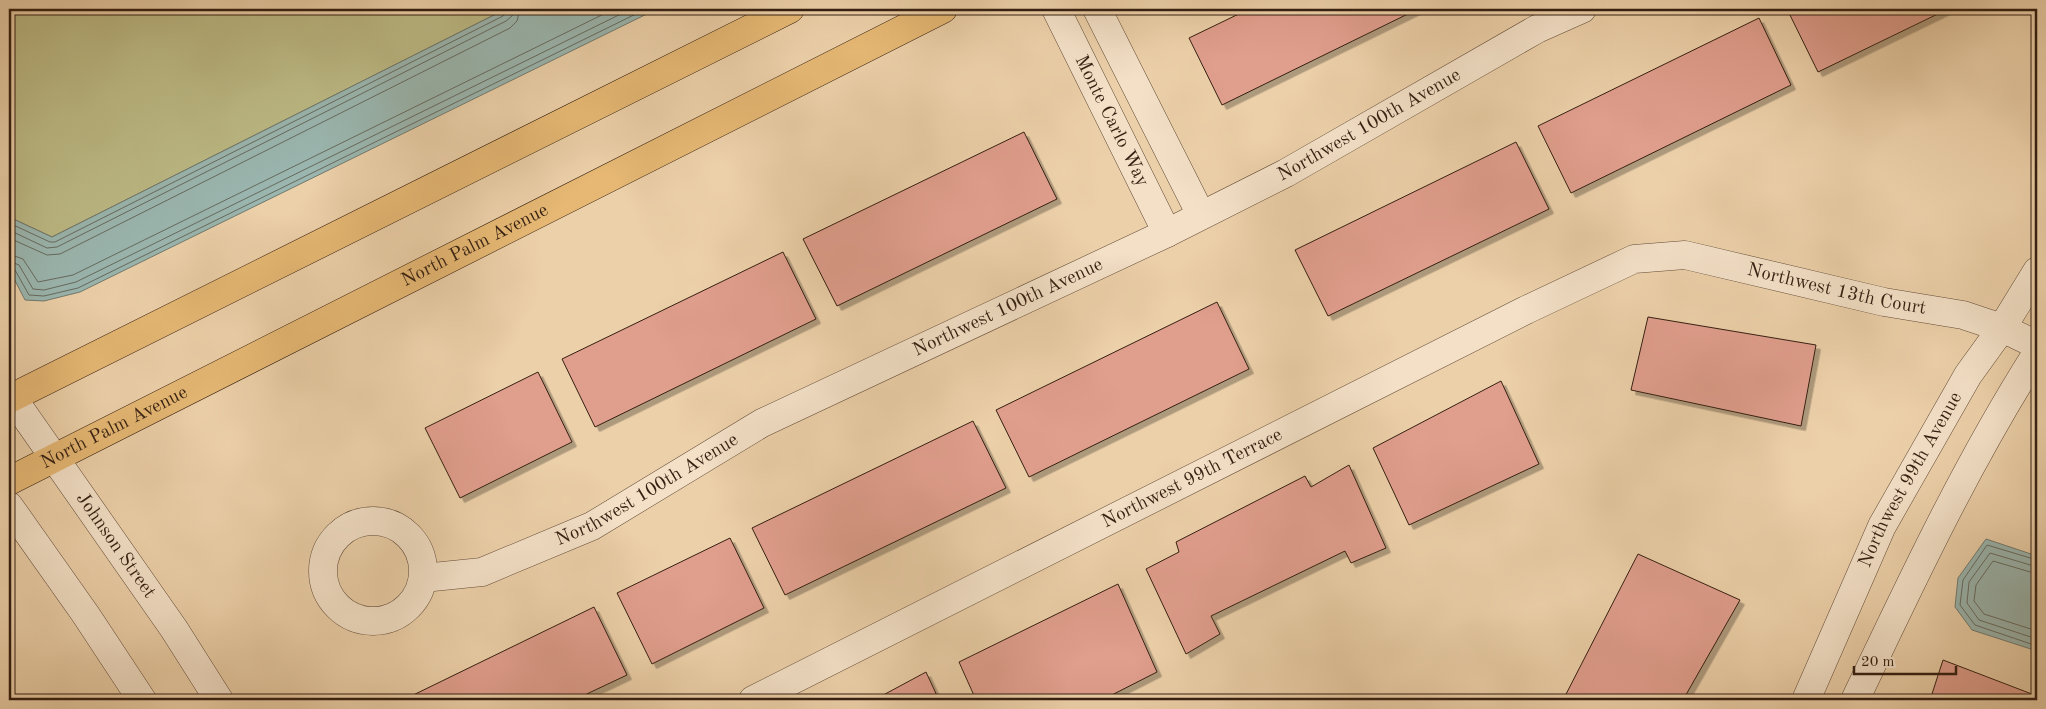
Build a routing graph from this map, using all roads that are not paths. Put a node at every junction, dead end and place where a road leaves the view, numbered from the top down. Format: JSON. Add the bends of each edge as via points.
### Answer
{"nodes":[{"id":1,"x":790,"y":9,"type":"edge"},
{"id":2,"x":942,"y":9,"type":"edge"},
{"id":3,"x":1056,"y":9,"type":"edge"},
{"id":4,"x":1097,"y":9,"type":"edge"},
{"id":5,"x":1582,"y":9,"type":"edge"},
{"id":6,"x":1201,"y":215,"type":"junction"},
{"id":7,"x":1167,"y":233,"type":"junction"},
{"id":8,"x":1634,"y":259,"type":"joint"},
{"id":9,"x":2037,"y":271,"type":"edge"},
{"id":10,"x":2002,"y":328,"type":"junction"},
{"id":11,"x":2037,"y":345,"type":"edge"},
{"id":12,"x":2037,"y":353,"type":"edge"},
{"id":13,"x":10,"y":397,"type":"edge"},
{"id":14,"x":54,"y":459,"type":"junction"},
{"id":15,"x":9,"y":481,"type":"edge"},
{"id":16,"x":9,"y":506,"type":"edge"},
{"id":17,"x":423,"y":578,"type":"dead end"},
{"id":18,"x":142,"y":700,"type":"edge"},
{"id":19,"x":219,"y":700,"type":"edge"},
{"id":20,"x":753,"y":700,"type":"edge"},
{"id":21,"x":1806,"y":700,"type":"edge"},
{"id":22,"x":1855,"y":700,"type":"edge"}],
"edges":[{"from":1,"to":13,"type":"main road"},
{"from":2,"to":14,"type":"main road","name":"North Palm Avenue"},
{"from":3,"to":7,"type":"street","name":"Monte Carlo Way"},
{"from":4,"to":6,"type":"street","name":"Monte Carlo Way"},
{"from":5,"to":6,"type":"street","name":"Northwest 100th Avenue","via":[[1537,30],[1286,173]]},
{"from":6,"to":7,"type":"street","name":"Northwest 100th Avenue"},
{"from":7,"to":17,"type":"street","name":"Northwest 100th Avenue","via":[[762,422],[592,526],[482,572]]},
{"from":8,"to":10,"type":"street","name":"Northwest 13th Court","via":[[1685,255],[1884,302],[1963,315]]},
{"from":8,"to":20,"type":"street","name":"Northwest 99th Terrace","via":[[1526,310]]},
{"from":9,"to":10,"type":"street","name":"Northwest 99th Avenue"},
{"from":10,"to":11,"type":"street","name":"Northwest 13th Court"},
{"from":10,"to":21,"type":"street","name":"Northwest 99th Avenue","via":[[1968,375],[1882,526]]},
{"from":12,"to":22,"type":"street","via":[[2000,413],[1912,578]]},
{"from":13,"to":14,"type":"street","name":"Johnson Street"},
{"from":14,"to":15,"type":"main road","name":"North Palm Avenue"},
{"from":14,"to":19,"type":"street","name":"Johnson Street","via":[[174,629]]},
{"from":16,"to":18,"type":"street"}]}
